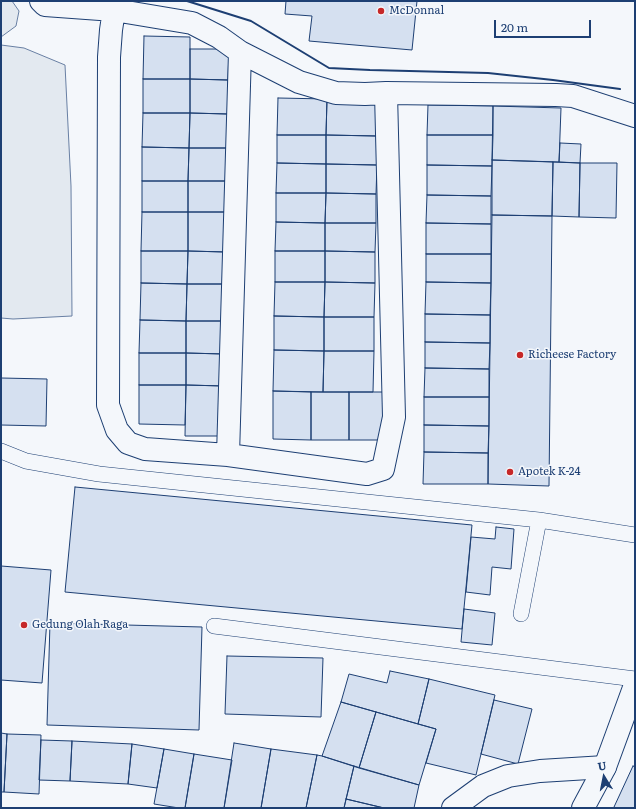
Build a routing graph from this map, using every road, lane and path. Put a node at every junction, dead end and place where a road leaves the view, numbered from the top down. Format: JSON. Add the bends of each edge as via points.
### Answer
{"nodes":[{"id":1,"x":41,"y":1,"type":"edge"},
{"id":2,"x":114,"y":10,"type":"junction"},
{"id":3,"x":240,"y":52,"type":"junction"},
{"id":4,"x":386,"y":93,"type":"junction"},
{"id":5,"x":635,"y":116,"type":"edge"},
{"id":6,"x":1,"y":451,"type":"edge"},
{"id":7,"x":228,"y":455,"type":"junction"},
{"id":8,"x":539,"y":520,"type":"junction"},
{"id":9,"x":635,"y":535,"type":"edge"},
{"id":10,"x":521,"y":614,"type":"dead end"},
{"id":11,"x":214,"y":626,"type":"dead end"},
{"id":12,"x":635,"y":679,"type":"edge"},
{"id":13,"x":635,"y":685,"type":"edge"},
{"id":14,"x":605,"y":767,"type":"junction"},
{"id":15,"x":453,"y":808,"type":"edge"},
{"id":16,"x":582,"y":808,"type":"edge"}],
"edges":[{"from":1,"to":2,"type":"street","via":[[45,5]]},
{"from":2,"to":3,"type":"street","via":[[192,23],[219,36]]},
{"from":2,"to":7,"type":"street","via":[[110,57],[108,405],[117,430],[128,443],[145,449]]},
{"from":3,"to":4,"type":"street","via":[[299,82],[336,93]]},
{"from":3,"to":7,"type":"street"},
{"from":4,"to":5,"type":"street","via":[[573,96]]},
{"from":4,"to":7,"type":"street","via":[[394,417],[383,469],[367,474]]},
{"from":6,"to":8,"type":"lane","via":[[26,461],[99,474]]},
{"from":8,"to":9,"type":"lane"},
{"from":8,"to":10,"type":"lane"},
{"from":11,"to":12,"type":"lane"},
{"from":13,"to":14,"type":"street"},
{"from":14,"to":15,"type":"street","via":[[540,771],[508,776],[483,786]]},
{"from":14,"to":16,"type":"street"}]}
